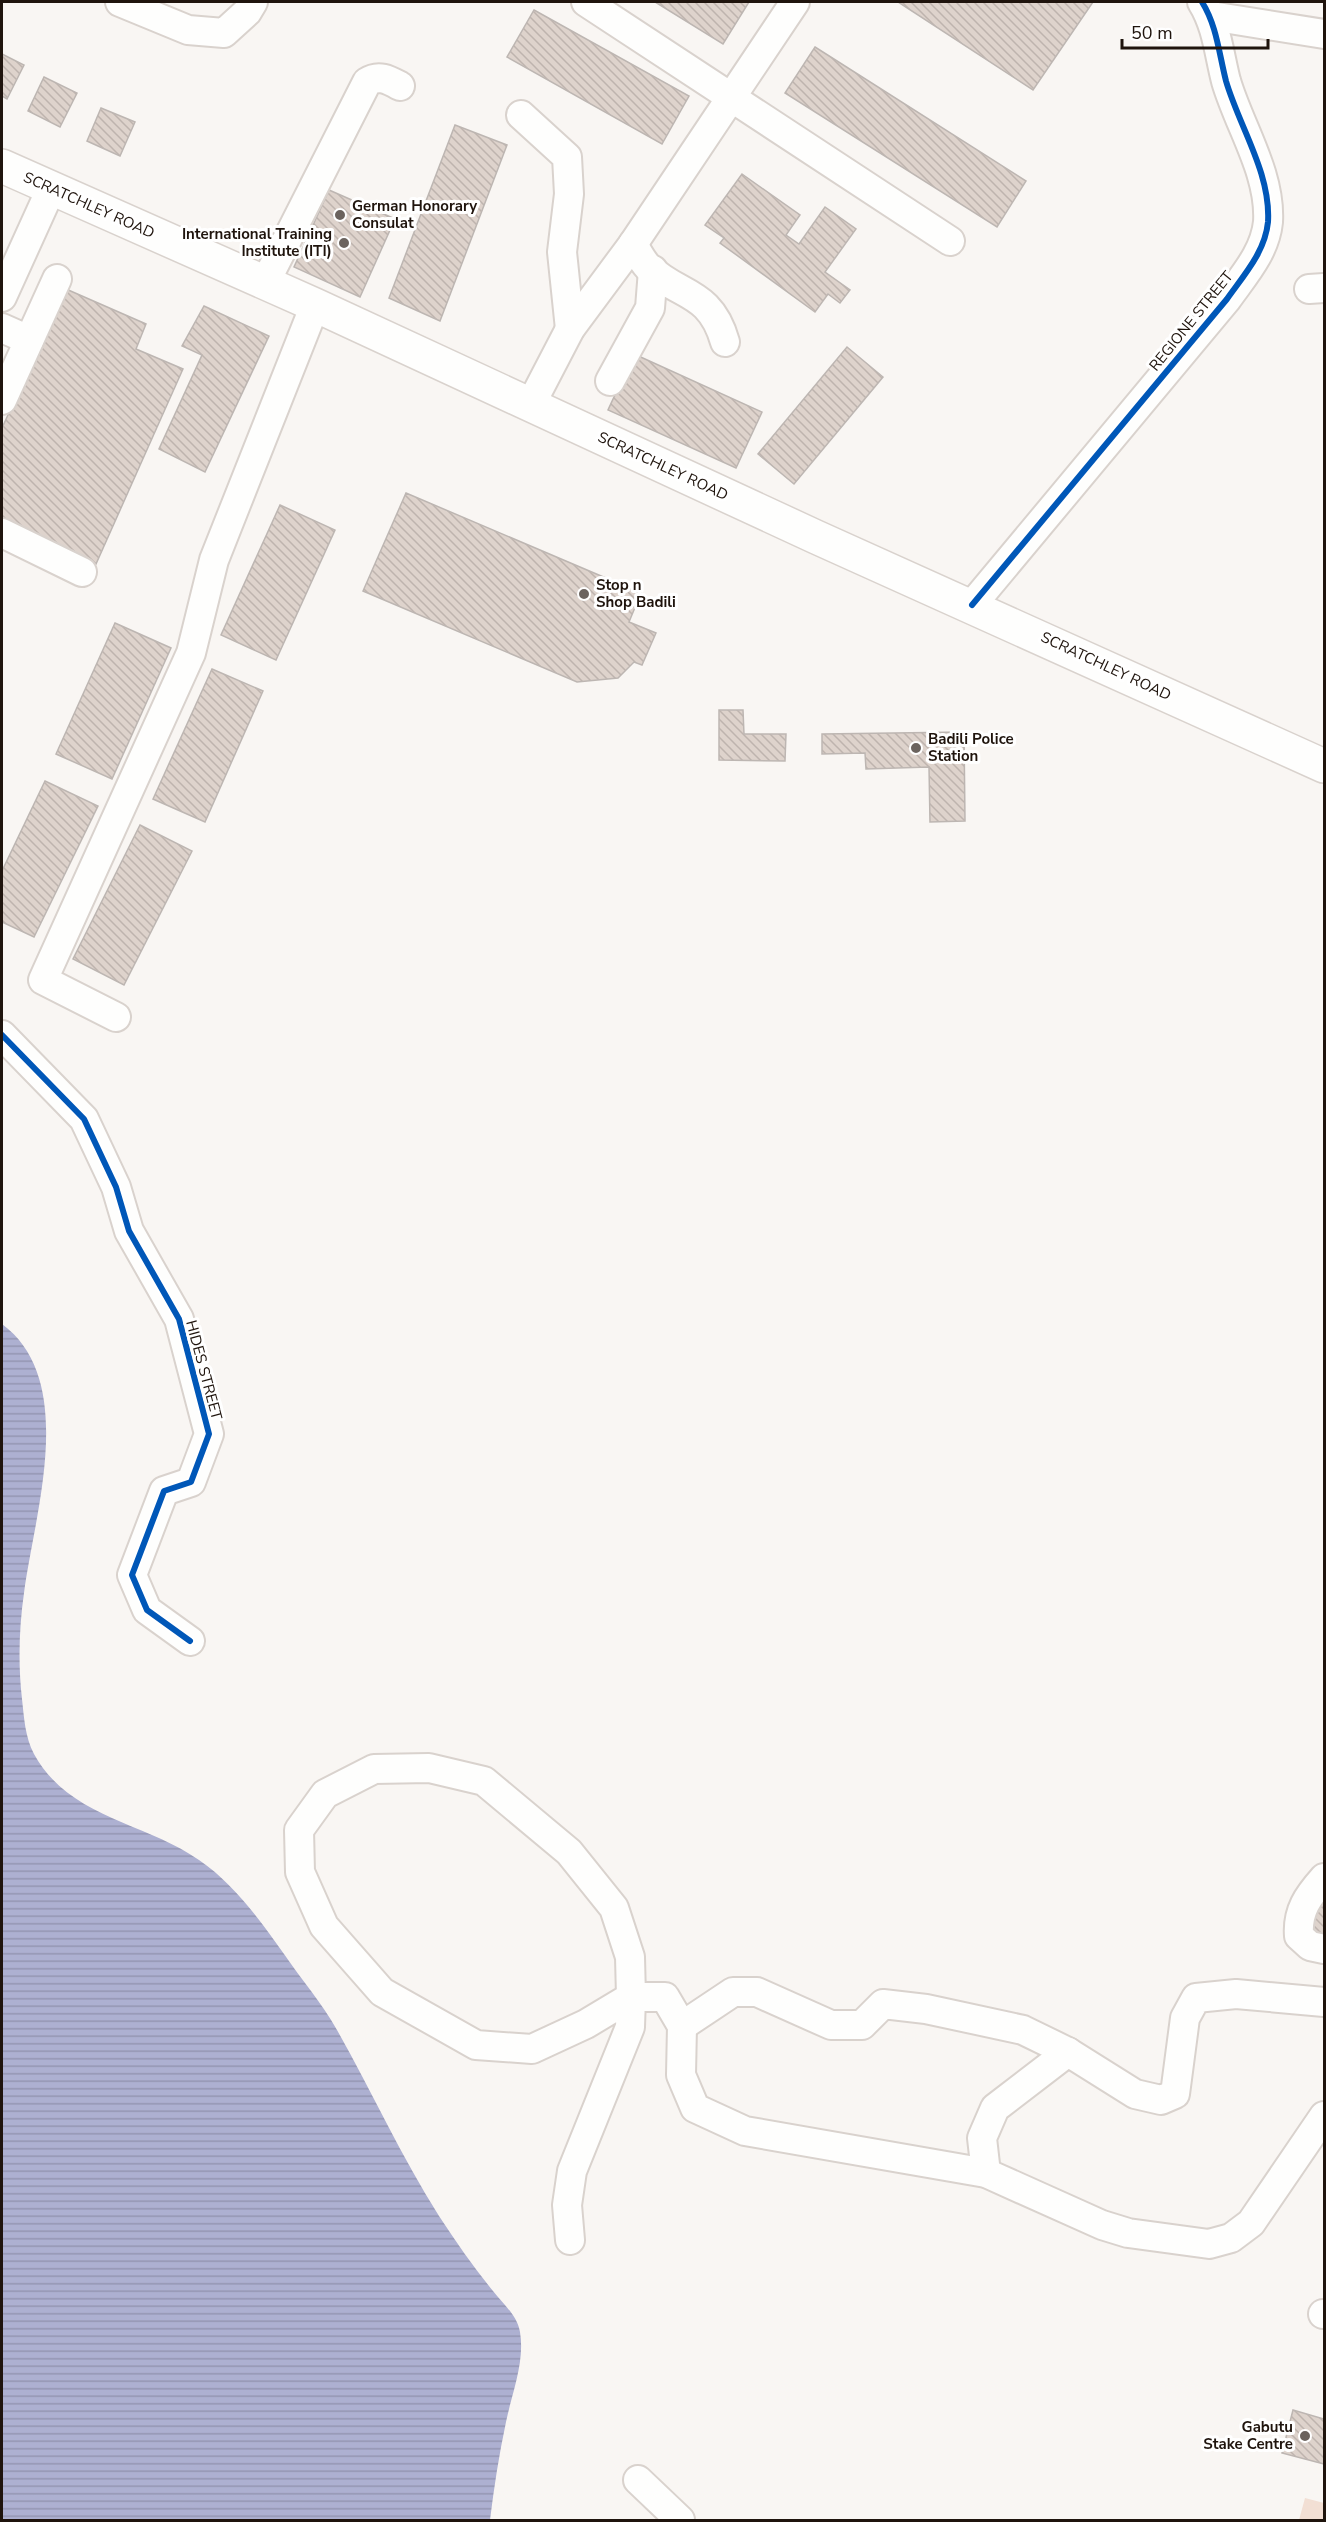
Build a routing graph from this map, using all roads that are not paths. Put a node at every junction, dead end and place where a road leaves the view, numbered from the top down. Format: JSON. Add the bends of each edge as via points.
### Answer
{"nodes":[{"id":1,"x":120,"y":2,"type":"edge"},
{"id":2,"x":253,"y":2,"type":"edge"},
{"id":3,"x":586,"y":2,"type":"edge"},
{"id":4,"x":795,"y":2,"type":"edge"},
{"id":5,"x":1207,"y":9,"type":"edge"},
{"id":6,"x":1324,"y":34,"type":"edge"},
{"id":7,"x":400,"y":86,"type":"dead end"},
{"id":8,"x":730,"y":97,"type":"junction"},
{"id":9,"x":521,"y":115,"type":"dead end"},
{"id":10,"x":2,"y":166,"type":"edge"},
{"id":11,"x":51,"y":189,"type":"junction"},
{"id":12,"x":950,"y":241,"type":"dead end"},
{"id":13,"x":633,"y":244,"type":"junction"},
{"id":14,"x":653,"y":270,"type":"junction"},
{"id":15,"x":57,"y":279,"type":"dead end"},
{"id":16,"x":265,"y":283,"type":"junction"},
{"id":17,"x":2,"y":297,"type":"edge"},
{"id":18,"x":315,"y":305,"type":"junction"},
{"id":19,"x":2,"y":328,"type":"edge"},
{"id":20,"x":570,"y":329,"type":"junction"},
{"id":21,"x":29,"y":340,"type":"junction"},
{"id":22,"x":725,"y":342,"type":"dead end"},
{"id":23,"x":610,"y":381,"type":"dead end"},
{"id":24,"x":2,"y":400,"type":"edge"},
{"id":25,"x":531,"y":404,"type":"junction"},
{"id":26,"x":2,"y":533,"type":"edge"},
{"id":27,"x":82,"y":572,"type":"dead end"},
{"id":28,"x":972,"y":605,"type":"junction"},
{"id":29,"x":1324,"y":766,"type":"edge"},
{"id":30,"x":116,"y":1017,"type":"dead end"},
{"id":31,"x":2,"y":1035,"type":"edge"},
{"id":32,"x":190,"y":1641,"type":"dead end"},
{"id":33,"x":1324,"y":1878,"type":"edge"},
{"id":34,"x":1324,"y":1949,"type":"edge"},
{"id":35,"x":631,"y":1997,"type":"junction"},
{"id":36,"x":1324,"y":2002,"type":"edge"},
{"id":37,"x":682,"y":2026,"type":"junction"},
{"id":38,"x":1068,"y":2052,"type":"junction"},
{"id":39,"x":1324,"y":2116,"type":"edge"},
{"id":40,"x":986,"y":2173,"type":"junction"},
{"id":41,"x":570,"y":2240,"type":"dead end"},
{"id":42,"x":638,"y":2480,"type":"dead end"},
{"id":43,"x":680,"y":2520,"type":"edge"}],
"edges":[{"from":1,"to":2,"type":"street","via":[[188,30],[224,33],[248,12]]},
{"from":3,"to":8,"type":"street"},
{"from":4,"to":8,"type":"street"},
{"from":5,"to":6,"type":"street"},
{"from":5,"to":28,"type":"street","name":"REGIONE STREET","via":[[1267,201],[1268,222],[1260,251],[1227,299]]},
{"from":7,"to":16,"type":"street","via":[[383,78],[374,77],[367,82]]},
{"from":8,"to":12,"type":"street"},
{"from":8,"to":13,"type":"street"},
{"from":9,"to":20,"type":"street","via":[[567,157],[569,194],[562,252]]},
{"from":10,"to":11,"type":"main road","name":"SCRATCHLEY ROAD"},
{"from":11,"to":16,"type":"main road","name":"SCRATCHLEY ROAD"},
{"from":11,"to":17,"type":"street"},
{"from":13,"to":14,"type":"street"},
{"from":13,"to":20,"type":"street"},
{"from":14,"to":22,"type":"street","via":[[706,306]]},
{"from":14,"to":23,"type":"street","via":[[650,308]]},
{"from":15,"to":21,"type":"street"},
{"from":16,"to":18,"type":"main road","name":"SCRATCHLEY ROAD"},
{"from":18,"to":25,"type":"main road","name":"SCRATCHLEY ROAD"},
{"from":18,"to":30,"type":"street","via":[[214,560],[191,653],[43,980]]},
{"from":19,"to":21,"type":"street"},
{"from":20,"to":25,"type":"street"},
{"from":21,"to":24,"type":"street"},
{"from":25,"to":28,"type":"main road","name":"SCRATCHLEY ROAD"},
{"from":26,"to":27,"type":"street"},
{"from":28,"to":29,"type":"main road","name":"SCRATCHLEY ROAD"},
{"from":31,"to":32,"type":"street","name":"HIDES STREET","via":[[84,1119],[116,1187],[129,1231],[179,1319],[210,1434],[191,1482],[164,1491],[132,1575],[147,1610]]},
{"from":33,"to":34,"type":"street","via":[[1302,1907],[1298,1928],[1304,1942]]},
{"from":35,"to":35,"type":"street","via":[[630,1957],[614,1908],[569,1852],[484,1782],[429,1768],[374,1769],[325,1794],[299,1830],[300,1872],[324,1926],[382,1992],[476,2044],[532,2049]]},
{"from":35,"to":37,"type":"street","via":[[665,1997]]},
{"from":35,"to":41,"type":"street","via":[[630,2026],[572,2171],[567,2205]]},
{"from":36,"to":38,"type":"street","via":[[1236,1994],[1196,1998],[1185,2018],[1175,2094],[1161,2100],[1135,2094]]},
{"from":37,"to":38,"type":"street","via":[[733,1992],[757,1992],[831,2025],[862,2025],[883,2004],[1023,2030]]},
{"from":37,"to":40,"type":"street","via":[[681,2075],[695,2108],[745,2131]]},
{"from":38,"to":40,"type":"street","via":[[994,2108],[982,2138]]},
{"from":39,"to":40,"type":"street","via":[[1251,2223],[1232,2238],[1209,2244],[1128,2233],[1102,2225]]},
{"from":42,"to":43,"type":"street"}]}
